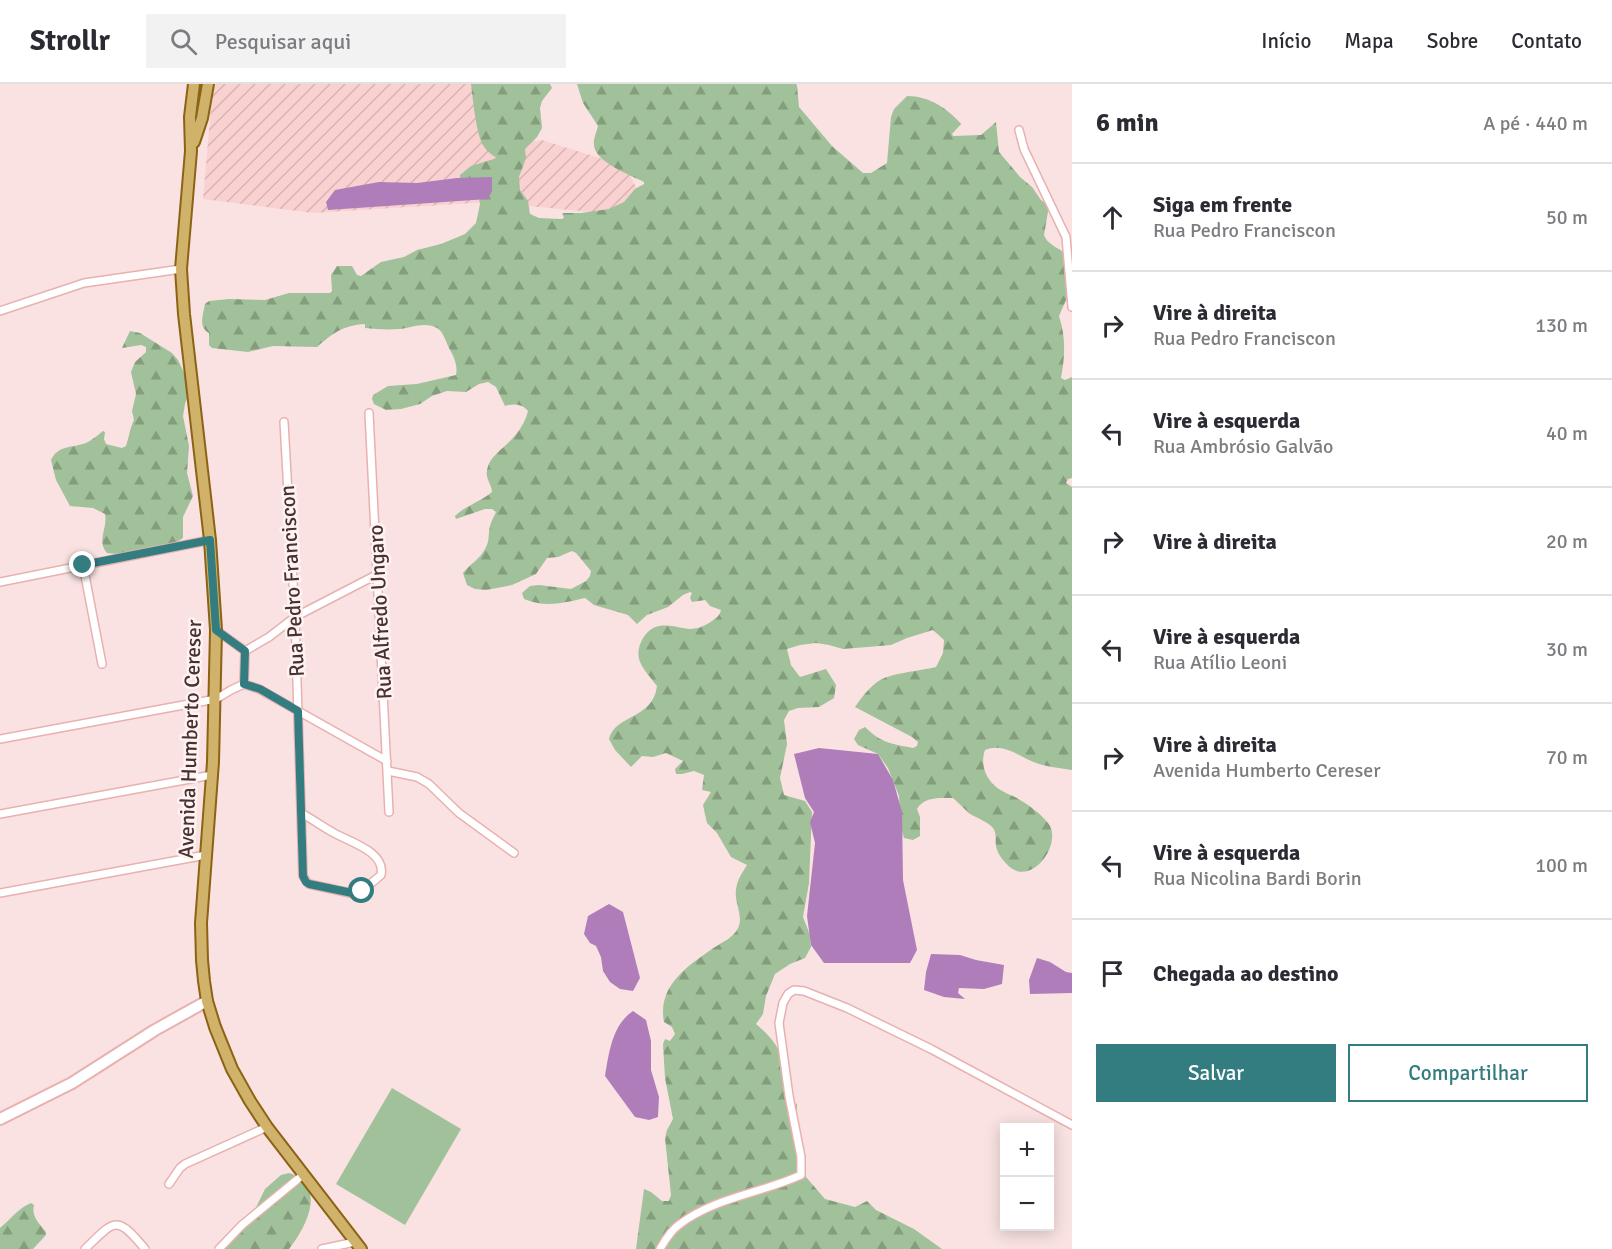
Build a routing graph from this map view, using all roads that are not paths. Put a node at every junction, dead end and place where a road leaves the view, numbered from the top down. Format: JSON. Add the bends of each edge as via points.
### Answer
{"nodes":[{"id":1,"x":194,"y":84,"type":"edge"},
{"id":2,"x":208,"y":84,"type":"edge"},
{"id":3,"x":1019,"y":130,"type":"dead end"},
{"id":4,"x":191,"y":151,"type":"junction"},
{"id":5,"x":181,"y":269,"type":"junction"},
{"id":6,"x":1072,"y":307,"type":"edge"},
{"id":7,"x":0,"y":311,"type":"edge"},
{"id":8,"x":369,"y":413,"type":"dead end"},
{"id":9,"x":284,"y":422,"type":"dead end"},
{"id":10,"x":210,"y":540,"type":"junction"},
{"id":11,"x":83,"y":565,"type":"junction"},
{"id":12,"x":378,"y":574,"type":"junction"},
{"id":13,"x":0,"y":582,"type":"edge"},
{"id":14,"x":295,"y":617,"type":"junction"},
{"id":15,"x":216,"y":630,"type":"junction"},
{"id":16,"x":245,"y":651,"type":"junction"},
{"id":17,"x":102,"y":664,"type":"dead end"},
{"id":18,"x":244,"y":684,"type":"junction"},
{"id":19,"x":216,"y":699,"type":"junction"},
{"id":20,"x":298,"y":711,"type":"junction"},
{"id":21,"x":0,"y":740,"type":"edge"},
{"id":22,"x":387,"y":761,"type":"junction"},
{"id":23,"x":388,"y":771,"type":"junction"},
{"id":24,"x":212,"y":775,"type":"junction"},
{"id":25,"x":389,"y":812,"type":"dead end"},
{"id":26,"x":301,"y":813,"type":"junction"},
{"id":27,"x":0,"y":814,"type":"edge"},
{"id":28,"x":513,"y":853,"type":"dead end"},
{"id":29,"x":206,"y":855,"type":"junction"},
{"id":30,"x":0,"y":893,"type":"edge"},
{"id":31,"x":207,"y":1001,"type":"junction"},
{"id":32,"x":0,"y":1119,"type":"edge"},
{"id":33,"x":1072,"y":1125,"type":"edge"},
{"id":34,"x":267,"y":1127,"type":"junction"},
{"id":35,"x":304,"y":1174,"type":"junction"},
{"id":36,"x":169,"y":1184,"type":"dead end"},
{"id":37,"x":358,"y":1245,"type":"edge"},
{"id":38,"x":85,"y":1249,"type":"edge"},
{"id":39,"x":145,"y":1249,"type":"edge"},
{"id":40,"x":219,"y":1249,"type":"edge"},
{"id":41,"x":322,"y":1249,"type":"edge"},
{"id":42,"x":660,"y":1249,"type":"edge"}],
"edges":[{"from":1,"to":4,"type":"main road","name":"Avenida Humberto Cereser"},
{"from":2,"to":4,"type":"main road","name":"Avenida Humberto Cereser"},
{"from":3,"to":6,"type":"street","via":[[1024,149],[1066,237]]},
{"from":4,"to":5,"type":"main road","name":"Avenida Humberto Cereser"},
{"from":5,"to":7,"type":"street","via":[[84,283]]},
{"from":5,"to":10,"type":"main road","name":"Avenida Humberto Cereser"},
{"from":8,"to":12,"type":"street","name":"Rua Alfredo Ungaro"},
{"from":9,"to":14,"type":"street","name":"Rua Pedro Franciscon"},
{"from":10,"to":11,"type":"street"},
{"from":10,"to":15,"type":"main road","name":"Avenida Humberto Cereser"},
{"from":11,"to":13,"type":"street"},
{"from":11,"to":17,"type":"street"},
{"from":12,"to":14,"type":"street"},
{"from":12,"to":22,"type":"street","name":"Rua Alfredo Ungaro"},
{"from":14,"to":16,"type":"street"},
{"from":14,"to":20,"type":"street","name":"Rua Pedro Franciscon"},
{"from":15,"to":16,"type":"street"},
{"from":15,"to":19,"type":"main road","name":"Avenida Humberto Cereser"},
{"from":16,"to":18,"type":"street"},
{"from":18,"to":19,"type":"street"},
{"from":18,"to":20,"type":"street"},
{"from":19,"to":21,"type":"street"},
{"from":19,"to":24,"type":"main road","name":"Avenida Humberto Cereser"},
{"from":20,"to":22,"type":"street"},
{"from":20,"to":26,"type":"street","name":"Rua Pedro Franciscon"},
{"from":22,"to":23,"type":"street","name":"Rua Alfredo Ungaro"},
{"from":23,"to":25,"type":"street","name":"Rua Alfredo Ungaro"},
{"from":23,"to":28,"type":"street","via":[[429,783],[459,813]]},
{"from":24,"to":27,"type":"street"},
{"from":24,"to":29,"type":"main road","name":"Avenida Humberto Cereser"},
{"from":26,"to":26,"type":"street","name":"Rua Pedro Franciscon","via":[[306,882],[355,894],[381,875],[380,864],[362,846]]},
{"from":29,"to":30,"type":"street"},
{"from":29,"to":31,"type":"main road","name":"Avenida Humberto Cereser","via":[[201,950]]},
{"from":31,"to":32,"type":"main road","via":[[72,1083]]},
{"from":31,"to":34,"type":"main road","name":"Avenida Humberto Cereser","via":[[232,1069]]},
{"from":33,"to":42,"type":"street","via":[[847,1008],[794,990],[783,1003],[779,1023],[801,1175],[731,1198],[692,1216],[679,1224]]},
{"from":34,"to":35,"type":"main road","name":"Avenida Humberto Cereser"},
{"from":34,"to":36,"type":"street","via":[[185,1164]]},
{"from":35,"to":37,"type":"main road","name":"Avenida Humberto Cereser"},
{"from":35,"to":40,"type":"street"},
{"from":37,"to":41,"type":"street"},
{"from":38,"to":39,"type":"street","via":[[107,1228],[118,1225],[132,1233]]}]}
